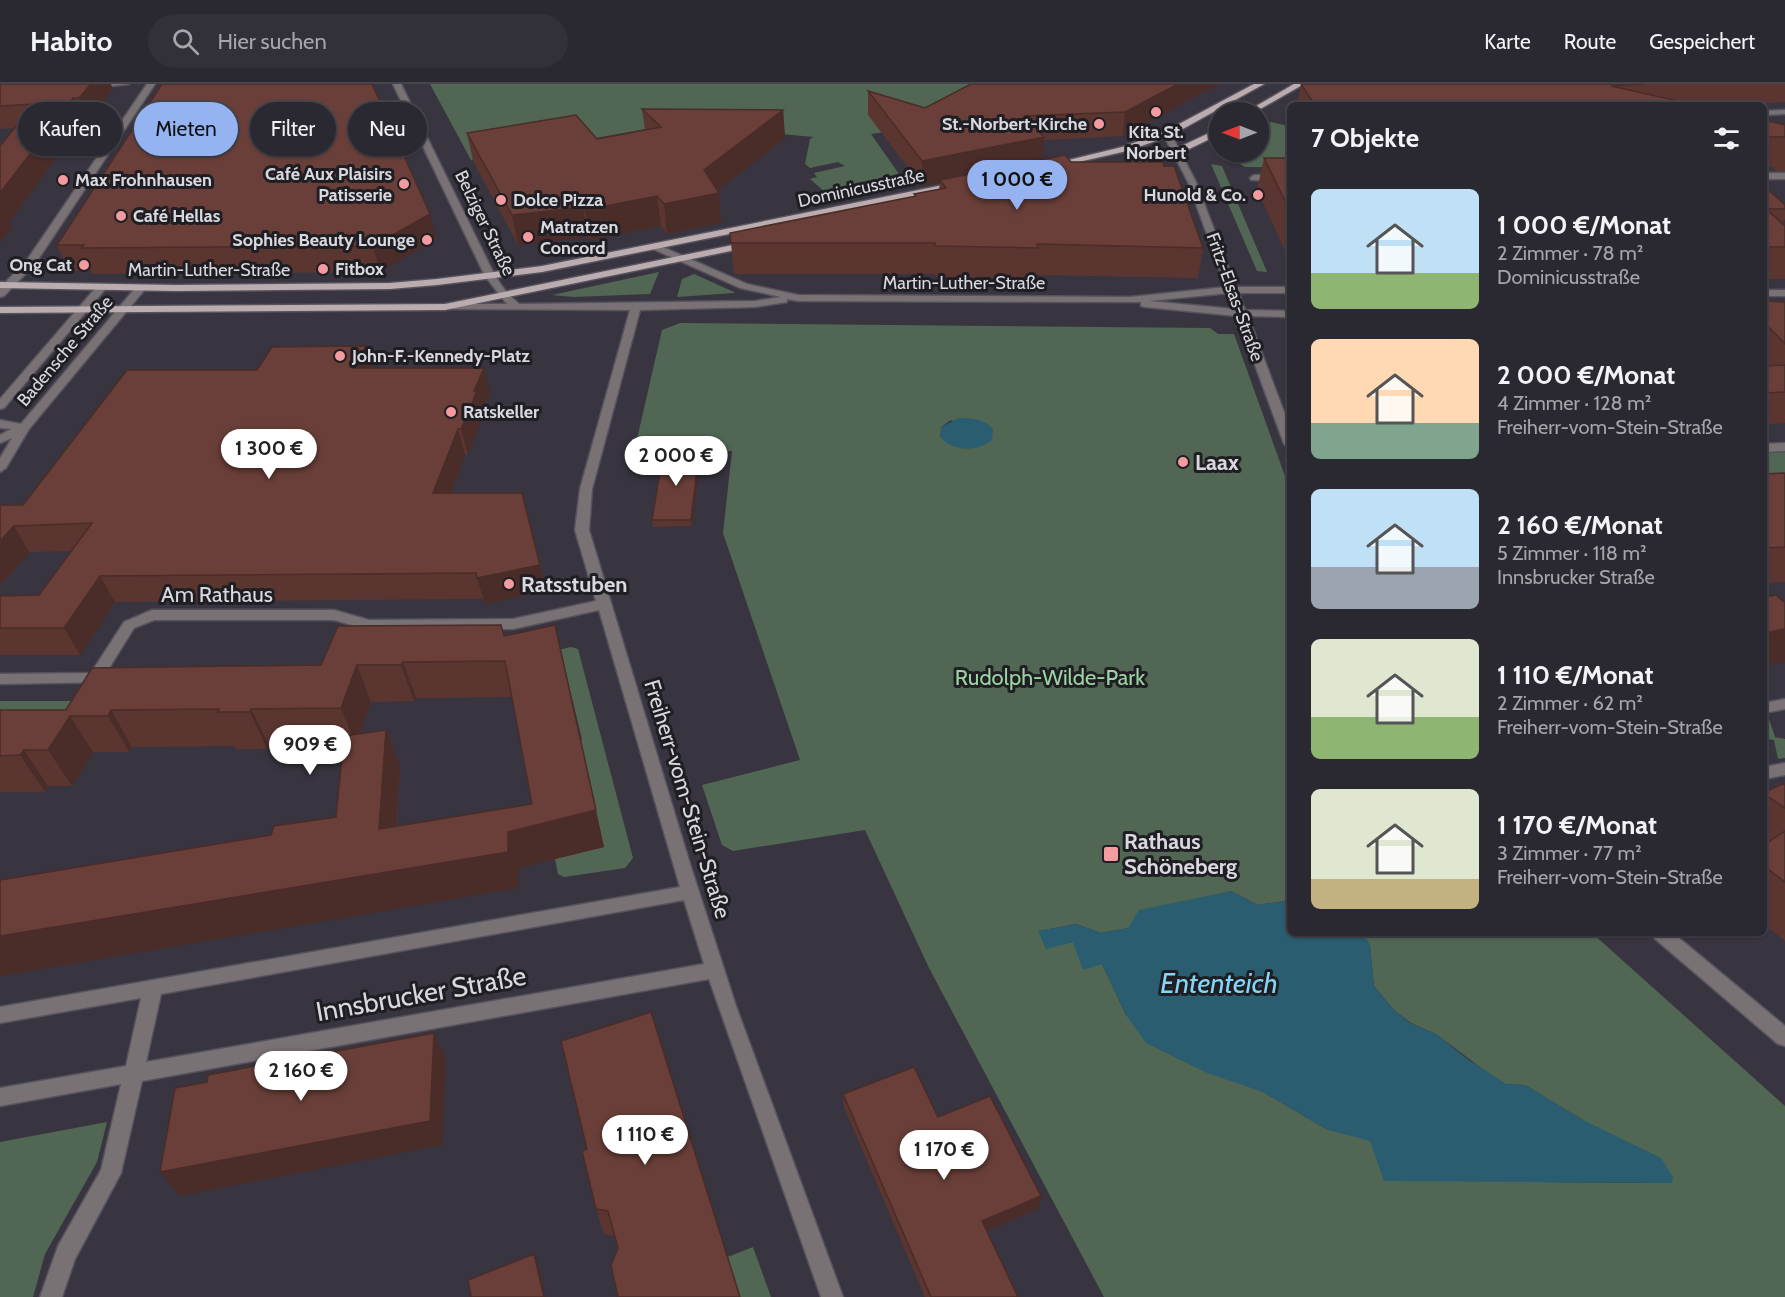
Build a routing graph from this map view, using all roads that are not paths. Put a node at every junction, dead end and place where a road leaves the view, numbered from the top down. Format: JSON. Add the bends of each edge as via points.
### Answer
{"nodes":[{"id":1,"x":125,"y":84,"type":"edge"},
{"id":2,"x":151,"y":84,"type":"edge"},
{"id":3,"x":396,"y":84,"type":"edge"},
{"id":4,"x":1260,"y":84,"type":"edge"},
{"id":5,"x":1300,"y":84,"type":"edge"},
{"id":6,"x":80,"y":86,"type":"edge"},
{"id":7,"x":1268,"y":102,"type":"edge"},
{"id":8,"x":1785,"y":112,"type":"edge"},
{"id":9,"x":1767,"y":113,"type":"edge"},
{"id":10,"x":1167,"y":134,"type":"junction"},
{"id":11,"x":1209,"y":136,"type":"edge"},
{"id":12,"x":1178,"y":151,"type":"junction"},
{"id":13,"x":1044,"y":166,"type":"edge"},
{"id":14,"x":1107,"y":169,"type":"edge"},
{"id":15,"x":1767,"y":176,"type":"edge"},
{"id":16,"x":1785,"y":176,"type":"edge"},
{"id":17,"x":1254,"y":178,"type":"dead end"},
{"id":18,"x":1287,"y":178,"type":"edge"},
{"id":19,"x":966,"y":183,"type":"edge"},
{"id":20,"x":764,"y":242,"type":"edge"},
{"id":21,"x":656,"y":247,"type":"junction"},
{"id":22,"x":681,"y":258,"type":"junction"},
{"id":23,"x":490,"y":276,"type":"junction"},
{"id":24,"x":4,"y":285,"type":"edge"},
{"id":25,"x":103,"y":286,"type":"junction"},
{"id":26,"x":141,"y":288,"type":"junction"},
{"id":27,"x":1232,"y":290,"type":"junction"},
{"id":28,"x":1287,"y":290,"type":"edge"},
{"id":29,"x":1767,"y":293,"type":"edge"},
{"id":30,"x":1785,"y":293,"type":"edge"},
{"id":31,"x":0,"y":294,"type":"edge"},
{"id":32,"x":502,"y":295,"type":"junction"},
{"id":33,"x":798,"y":298,"type":"junction"},
{"id":34,"x":1130,"y":300,"type":"junction"},
{"id":35,"x":636,"y":306,"type":"junction"},
{"id":36,"x":445,"y":307,"type":"junction"},
{"id":37,"x":517,"y":309,"type":"junction"},
{"id":38,"x":0,"y":310,"type":"edge"},
{"id":39,"x":82,"y":310,"type":"junction"},
{"id":40,"x":122,"y":310,"type":"junction"},
{"id":41,"x":1241,"y":313,"type":"junction"},
{"id":42,"x":1287,"y":314,"type":"edge"},
{"id":43,"x":0,"y":406,"type":"edge"},
{"id":44,"x":0,"y":424,"type":"edge"},
{"id":45,"x":24,"y":428,"type":"junction"},
{"id":46,"x":1287,"y":436,"type":"edge"},
{"id":47,"x":0,"y":439,"type":"edge"},
{"id":48,"x":1785,"y":447,"type":"edge"},
{"id":49,"x":1767,"y":448,"type":"edge"},
{"id":50,"x":0,"y":468,"type":"edge"},
{"id":51,"x":605,"y":604,"type":"junction"},
{"id":52,"x":369,"y":625,"type":"junction"},
{"id":53,"x":355,"y":639,"type":"edge"},
{"id":54,"x":95,"y":678,"type":"junction"},
{"id":55,"x":119,"y":678,"type":"edge"},
{"id":56,"x":0,"y":679,"type":"edge"},
{"id":57,"x":1785,"y":704,"type":"edge"},
{"id":58,"x":1767,"y":707,"type":"edge"},
{"id":59,"x":1785,"y":770,"type":"edge"},
{"id":60,"x":1767,"y":773,"type":"edge"},
{"id":61,"x":691,"y":892,"type":"junction"},
{"id":62,"x":1664,"y":936,"type":"edge"},
{"id":63,"x":716,"y":970,"type":"junction"},
{"id":64,"x":153,"y":988,"type":"junction"},
{"id":65,"x":0,"y":1015,"type":"edge"},
{"id":66,"x":1785,"y":1038,"type":"edge"},
{"id":67,"x":135,"y":1072,"type":"junction"},
{"id":68,"x":0,"y":1096,"type":"edge"},
{"id":69,"x":51,"y":1297,"type":"edge"},
{"id":70,"x":832,"y":1297,"type":"edge"}],
"edges":[{"from":1,"to":6,"type":"street"},
{"from":2,"to":24,"type":"street","via":[[31,262]]},
{"from":3,"to":23,"type":"street","name":"Belziger Straße"},
{"from":4,"to":10,"type":"main road"},
{"from":5,"to":7,"type":"main road"},
{"from":8,"to":9,"type":"street"},
{"from":10,"to":12,"type":"street","name":"Fritz-Elsas-Straße"},
{"from":10,"to":13,"type":"main road","via":[[1124,149]]},
{"from":11,"to":12,"type":"main road"},
{"from":12,"to":14,"type":"main road"},
{"from":12,"to":27,"type":"street","name":"Fritz-Elsas-Straße"},
{"from":15,"to":16,"type":"street"},
{"from":17,"to":18,"type":"street"},
{"from":19,"to":21,"type":"main road","name":"Dominicusstraße"},
{"from":20,"to":22,"type":"main road"},
{"from":21,"to":22,"type":"street","name":"Martin-Luther-Straße"},
{"from":21,"to":23,"type":"main road","name":"Dominicusstraße"},
{"from":22,"to":32,"type":"main road"},
{"from":22,"to":33,"type":"street","name":"Martin-Luther-Straße","via":[[744,286]]},
{"from":23,"to":26,"type":"main road","name":"Martin-Luther-Straße","via":[[390,286]]},
{"from":23,"to":32,"type":"street","name":"Belziger Straße"},
{"from":24,"to":25,"type":"main road","name":"Martin-Luther-Straße"},
{"from":24,"to":31,"type":"street"},
{"from":25,"to":26,"type":"main road","name":"Martin-Luther-Straße"},
{"from":25,"to":39,"type":"street","name":"Badensche Straße"},
{"from":26,"to":40,"type":"street","name":"Badensche Straße"},
{"from":27,"to":28,"type":"street","name":"Martin-Luther-Straße"},
{"from":27,"to":34,"type":"street","name":"Martin-Luther-Straße"},
{"from":27,"to":41,"type":"street","name":"Fritz-Elsas-Straße"},
{"from":29,"to":30,"type":"street"},
{"from":32,"to":36,"type":"main road"},
{"from":32,"to":37,"type":"street","name":"Belziger Straße"},
{"from":33,"to":34,"type":"street","name":"Martin-Luther-Straße"},
{"from":33,"to":35,"type":"street","name":"Martin-Luther-Straße","via":[[755,304]]},
{"from":34,"to":41,"type":"street","name":"Martin-Luther-Straße"},
{"from":35,"to":37,"type":"street"},
{"from":35,"to":51,"type":"street","name":"Freiherr-vom-Stein-Straße","via":[[586,489],[582,530]]},
{"from":36,"to":37,"type":"street"},
{"from":36,"to":40,"type":"main road"},
{"from":38,"to":39,"type":"main road","name":"Martin-Luther-Straße"},
{"from":39,"to":40,"type":"main road","name":"Martin-Luther-Straße"},
{"from":39,"to":43,"type":"street","name":"Badensche Straße"},
{"from":40,"to":45,"type":"street","name":"Badensche Straße"},
{"from":41,"to":42,"type":"street","name":"Martin-Luther-Straße"},
{"from":41,"to":46,"type":"street","name":"Fritz-Elsas-Straße"},
{"from":44,"to":45,"type":"street"},
{"from":45,"to":47,"type":"street"},
{"from":45,"to":50,"type":"street","name":"Badensche Straße"},
{"from":48,"to":49,"type":"street"},
{"from":51,"to":52,"type":"street","name":"Am Rathaus","via":[[513,624]]},
{"from":51,"to":61,"type":"street","name":"Freiherr-vom-Stein-Straße"},
{"from":52,"to":53,"type":"street"},
{"from":52,"to":54,"type":"street","name":"Am Rathaus","via":[[334,615],[152,615],[129,625]]},
{"from":54,"to":55,"type":"street"},
{"from":54,"to":56,"type":"street"},
{"from":57,"to":58,"type":"street"},
{"from":59,"to":60,"type":"street"},
{"from":61,"to":63,"type":"street","name":"Freiherr-vom-Stein-Straße"},
{"from":61,"to":64,"type":"street"},
{"from":62,"to":66,"type":"street"},
{"from":63,"to":67,"type":"street","name":"Innsbrucker Straße"},
{"from":63,"to":70,"type":"street","name":"Freiherr-vom-Stein-Straße","via":[[765,1119]]},
{"from":64,"to":65,"type":"street"},
{"from":64,"to":67,"type":"street"},
{"from":67,"to":68,"type":"street","name":"Innsbrucker Straße"},
{"from":67,"to":69,"type":"street","via":[[111,1173],[76,1234]]}]}
